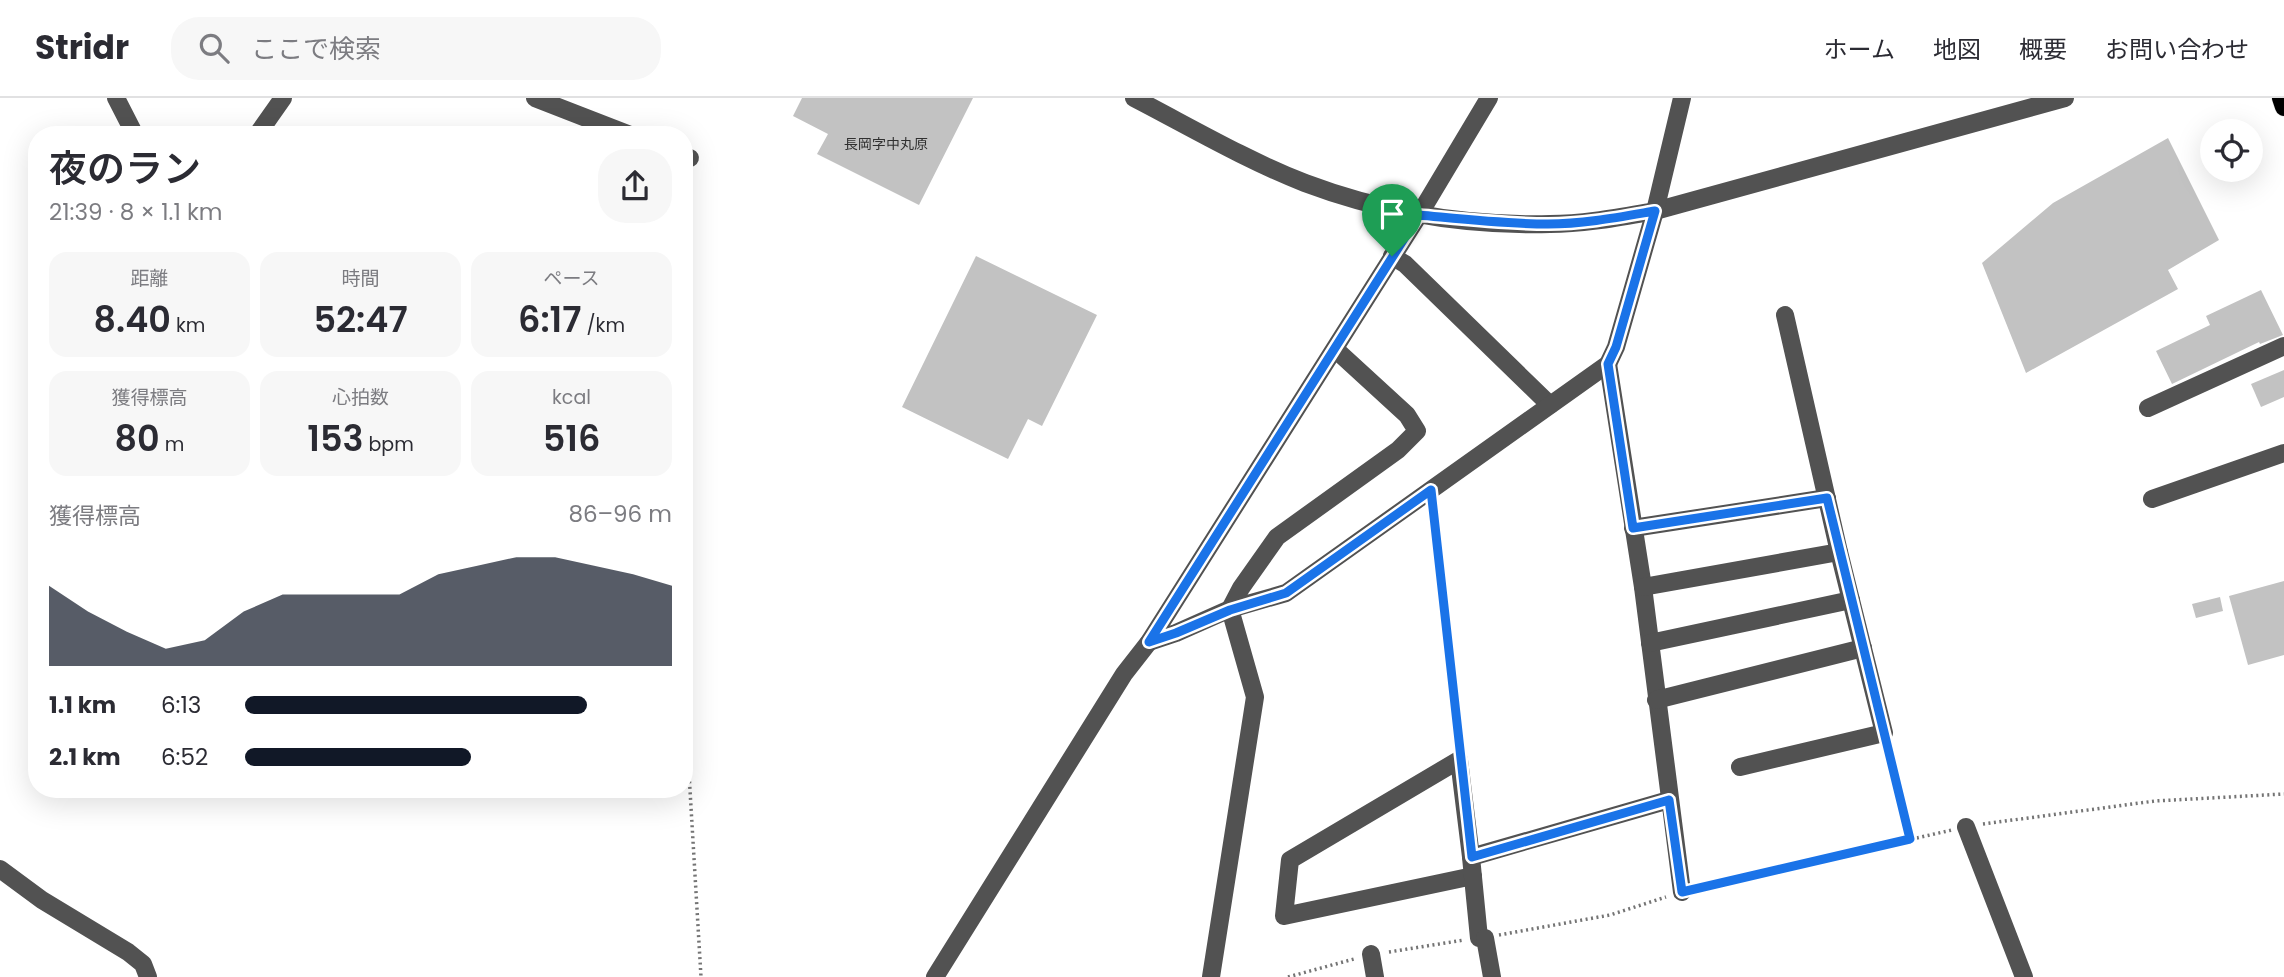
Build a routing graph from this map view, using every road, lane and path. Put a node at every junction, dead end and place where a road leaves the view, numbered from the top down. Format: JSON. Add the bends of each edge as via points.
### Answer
{"nodes":[{"id":1,"x":116,"y":98,"type":"edge"},
{"id":2,"x":283,"y":98,"type":"edge"},
{"id":3,"x":535,"y":98,"type":"edge"},
{"id":4,"x":1134,"y":98,"type":"edge"},
{"id":5,"x":1489,"y":98,"type":"edge"},
{"id":6,"x":1682,"y":98,"type":"edge"},
{"id":7,"x":2064,"y":98,"type":"edge"},
{"id":8,"x":2281,"y":98,"type":"edge"},
{"id":9,"x":569,"y":104,"type":"edge"},
{"id":10,"x":2284,"y":107,"type":"edge"},
{"id":11,"x":130,"y":126,"type":"edge"},
{"id":12,"x":263,"y":126,"type":"edge"},
{"id":13,"x":612,"y":126,"type":"edge"},
{"id":14,"x":1655,"y":211,"type":"junction"},
{"id":15,"x":1419,"y":215,"type":"junction"},
{"id":16,"x":1392,"y":256,"type":"junction"},
{"id":17,"x":1785,"y":315,"type":"dead end"},
{"id":18,"x":2284,"y":346,"type":"edge"},
{"id":19,"x":1335,"y":349,"type":"junction"},
{"id":20,"x":1608,"y":364,"type":"junction"},
{"id":21,"x":1550,"y":405,"type":"junction"},
{"id":22,"x":2148,"y":408,"type":"dead end"},
{"id":23,"x":2284,"y":453,"type":"edge"},
{"id":24,"x":1431,"y":490,"type":"junction"},
{"id":25,"x":1827,"y":498,"type":"junction"},
{"id":26,"x":2152,"y":499,"type":"dead end"},
{"id":27,"x":1633,"y":528,"type":"junction"},
{"id":28,"x":1839,"y":552,"type":"junction"},
{"id":29,"x":1643,"y":587,"type":"junction"},
{"id":30,"x":1851,"y":600,"type":"junction"},
{"id":31,"x":1230,"y":610,"type":"junction"},
{"id":32,"x":1149,"y":642,"type":"junction"},
{"id":33,"x":1650,"y":643,"type":"junction"},
{"id":34,"x":1863,"y":648,"type":"junction"},
{"id":35,"x":1656,"y":700,"type":"junction"},
{"id":36,"x":1884,"y":733,"type":"junction"},
{"id":37,"x":1459,"y":760,"type":"junction"},
{"id":38,"x":1740,"y":767,"type":"dead end"},
{"id":39,"x":2284,"y":794,"type":"edge"},
{"id":40,"x":690,"y":798,"type":"edge"},
{"id":41,"x":1669,"y":800,"type":"junction"},
{"id":42,"x":1966,"y":827,"type":"junction"},
{"id":43,"x":1910,"y":839,"type":"junction"},
{"id":44,"x":1472,"y":857,"type":"junction"},
{"id":45,"x":0,"y":869,"type":"edge"},
{"id":46,"x":1473,"y":876,"type":"junction"},
{"id":47,"x":1682,"y":892,"type":"junction"},
{"id":48,"x":1482,"y":938,"type":"junction"},
{"id":49,"x":1371,"y":954,"type":"junction"},
{"id":50,"x":148,"y":977,"type":"edge"},
{"id":51,"x":701,"y":977,"type":"edge"},
{"id":52,"x":935,"y":977,"type":"edge"},
{"id":53,"x":1210,"y":977,"type":"edge"},
{"id":54,"x":1288,"y":977,"type":"edge"},
{"id":55,"x":1375,"y":977,"type":"edge"},
{"id":56,"x":1492,"y":977,"type":"edge"},
{"id":57,"x":2024,"y":977,"type":"edge"}],
"edges":[{"from":1,"to":11,"type":"street"},
{"from":2,"to":12,"type":"street"},
{"from":3,"to":9,"type":"street"},
{"from":4,"to":15,"type":"street","via":[[1305,183]]},
{"from":5,"to":15,"type":"street"},
{"from":6,"to":14,"type":"street"},
{"from":7,"to":14,"type":"street"},
{"from":8,"to":10,"type":"main road"},
{"from":9,"to":13,"type":"street"},
{"from":14,"to":15,"type":"street","via":[[1550,224]]},
{"from":14,"to":20,"type":"street"},
{"from":15,"to":16,"type":"street"},
{"from":16,"to":19,"type":"street"},
{"from":16,"to":21,"type":"street"},
{"from":17,"to":25,"type":"street"},
{"from":18,"to":22,"type":"street"},
{"from":19,"to":31,"type":"street","via":[[1408,415],[1417,431],[1398,450],[1277,537]]},
{"from":19,"to":32,"type":"street"},
{"from":20,"to":21,"type":"street"},
{"from":20,"to":27,"type":"street"},
{"from":21,"to":24,"type":"street"},
{"from":23,"to":26,"type":"street"},
{"from":24,"to":31,"type":"street","via":[[1286,593]]},
{"from":24,"to":37,"type":"path"},
{"from":25,"to":27,"type":"street"},
{"from":25,"to":28,"type":"street"},
{"from":27,"to":29,"type":"street"},
{"from":28,"to":29,"type":"street"},
{"from":28,"to":30,"type":"street"},
{"from":29,"to":33,"type":"street"},
{"from":30,"to":33,"type":"street"},
{"from":30,"to":34,"type":"street"},
{"from":31,"to":32,"type":"street"},
{"from":31,"to":53,"type":"street","via":[[1255,696]]},
{"from":32,"to":52,"type":"street","via":[[1124,674]]},
{"from":33,"to":35,"type":"street"},
{"from":34,"to":35,"type":"street"},
{"from":34,"to":36,"type":"street"},
{"from":35,"to":41,"type":"street"},
{"from":36,"to":38,"type":"street"},
{"from":36,"to":43,"type":"path"},
{"from":37,"to":44,"type":"street"},
{"from":37,"to":46,"type":"street","via":[[1290,860],[1284,916]]},
{"from":39,"to":42,"type":"path","via":[[2155,801]]},
{"from":40,"to":51,"type":"path"},
{"from":41,"to":44,"type":"street"},
{"from":41,"to":47,"type":"street"},
{"from":42,"to":43,"type":"path"},
{"from":42,"to":57,"type":"street"},
{"from":43,"to":47,"type":"path"},
{"from":44,"to":46,"type":"street"},
{"from":45,"to":50,"type":"street","via":[[128,952],[143,964]]},
{"from":46,"to":48,"type":"street"},
{"from":47,"to":48,"type":"path","via":[[1610,915]]},
{"from":48,"to":49,"type":"path"},
{"from":48,"to":56,"type":"street"},
{"from":49,"to":54,"type":"path"},
{"from":49,"to":55,"type":"street"}]}
